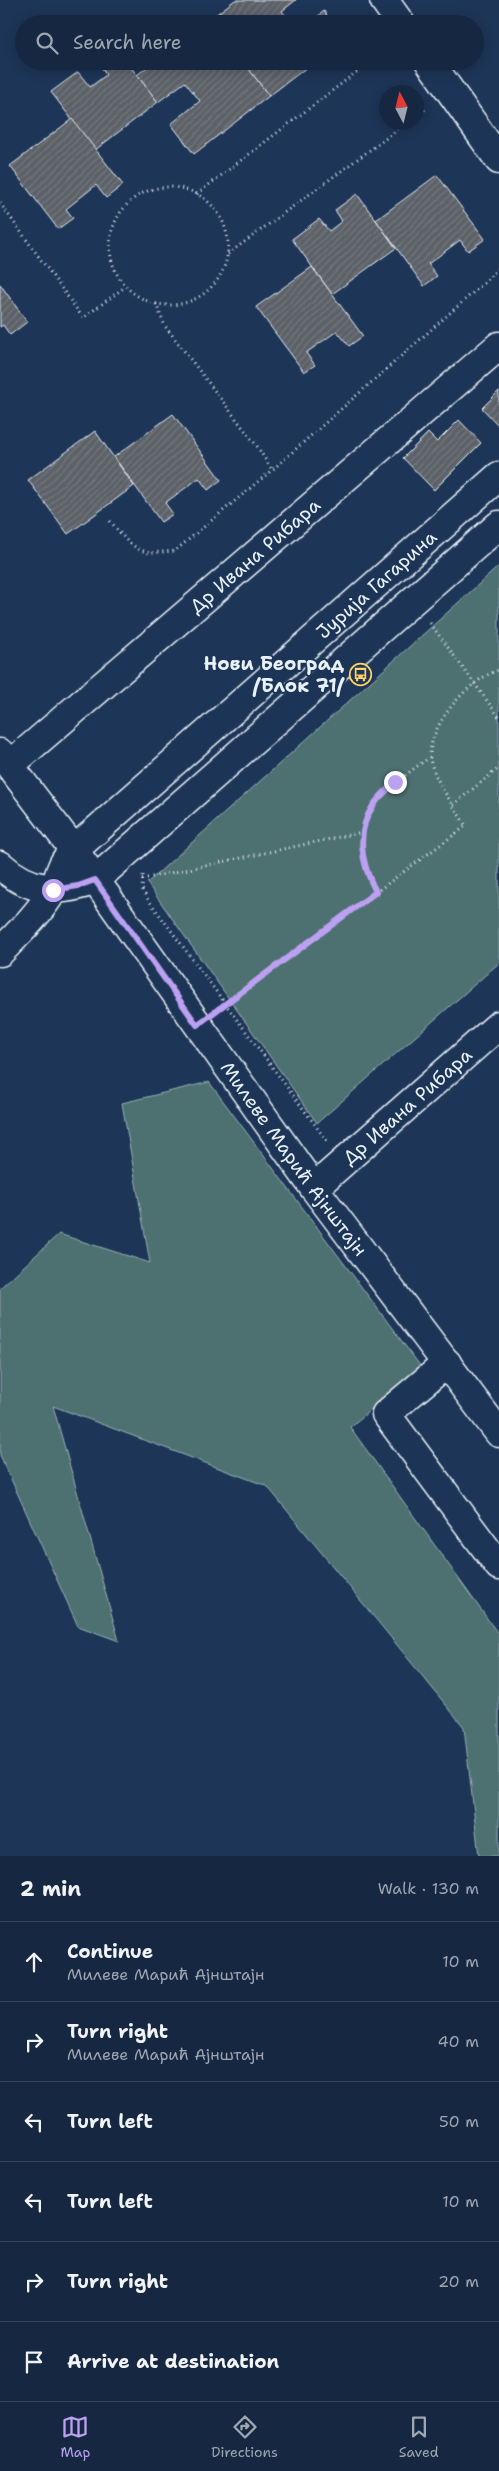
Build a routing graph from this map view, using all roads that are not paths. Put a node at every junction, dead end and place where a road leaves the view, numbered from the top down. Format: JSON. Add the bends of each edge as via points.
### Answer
{"nodes":[{"id":1,"x":384,"y":0,"type":"edge"},
{"id":2,"x":395,"y":15,"type":"edge"},
{"id":3,"x":435,"y":70,"type":"edge"},
{"id":4,"x":499,"y":160,"type":"edge"},
{"id":5,"x":499,"y":346,"type":"edge"},
{"id":6,"x":499,"y":476,"type":"edge"},
{"id":7,"x":499,"y":525,"type":"edge"},
{"id":8,"x":5,"y":759,"type":"edge"},
{"id":9,"x":74,"y":850,"type":"junction"},
{"id":10,"x":0,"y":865,"type":"edge"},
{"id":11,"x":95,"y":880,"type":"junction"},
{"id":12,"x":53,"y":890,"type":"junction"},
{"id":13,"x":0,"y":952,"type":"edge"},
{"id":14,"x":499,"y":1025,"type":"edge"},
{"id":15,"x":314,"y":1188,"type":"junction"},
{"id":16,"x":447,"y":1363,"type":"junction"},
{"id":17,"x":499,"y":1434,"type":"edge"},
{"id":18,"x":499,"y":1566,"type":"edge"}],
"edges":[{"from":1,"to":2,"type":"street"},
{"from":3,"to":4,"type":"street"},
{"from":5,"to":8,"type":"street","name":"Др Ивана Рибара"},
{"from":6,"to":9,"type":"street","name":"Јурија Гагарина"},
{"from":7,"to":11,"type":"street","name":"Јурија Гагарина"},
{"from":8,"to":9,"type":"street","name":"Милеве Марић Ајнштајн"},
{"from":9,"to":11,"type":"street","name":"Милеве Марић Ајнштајн"},
{"from":9,"to":12,"type":"street","name":"Јурија Гагарина","via":[[59,869]]},
{"from":10,"to":12,"type":"street","via":[[25,883]]},
{"from":11,"to":12,"type":"street"},
{"from":11,"to":15,"type":"street","name":"Милеве Марић Ајнштајн"},
{"from":12,"to":13,"type":"street","name":"Јурија Гагарина"},
{"from":14,"to":15,"type":"street","name":"Др Ивана Рибара"},
{"from":15,"to":16,"type":"street","name":"Милеве Марић Ајнштајн"},
{"from":16,"to":17,"type":"street","name":"Милеве Марић Ајнштајн"},
{"from":16,"to":18,"type":"street","via":[[386,1414]]}]}
